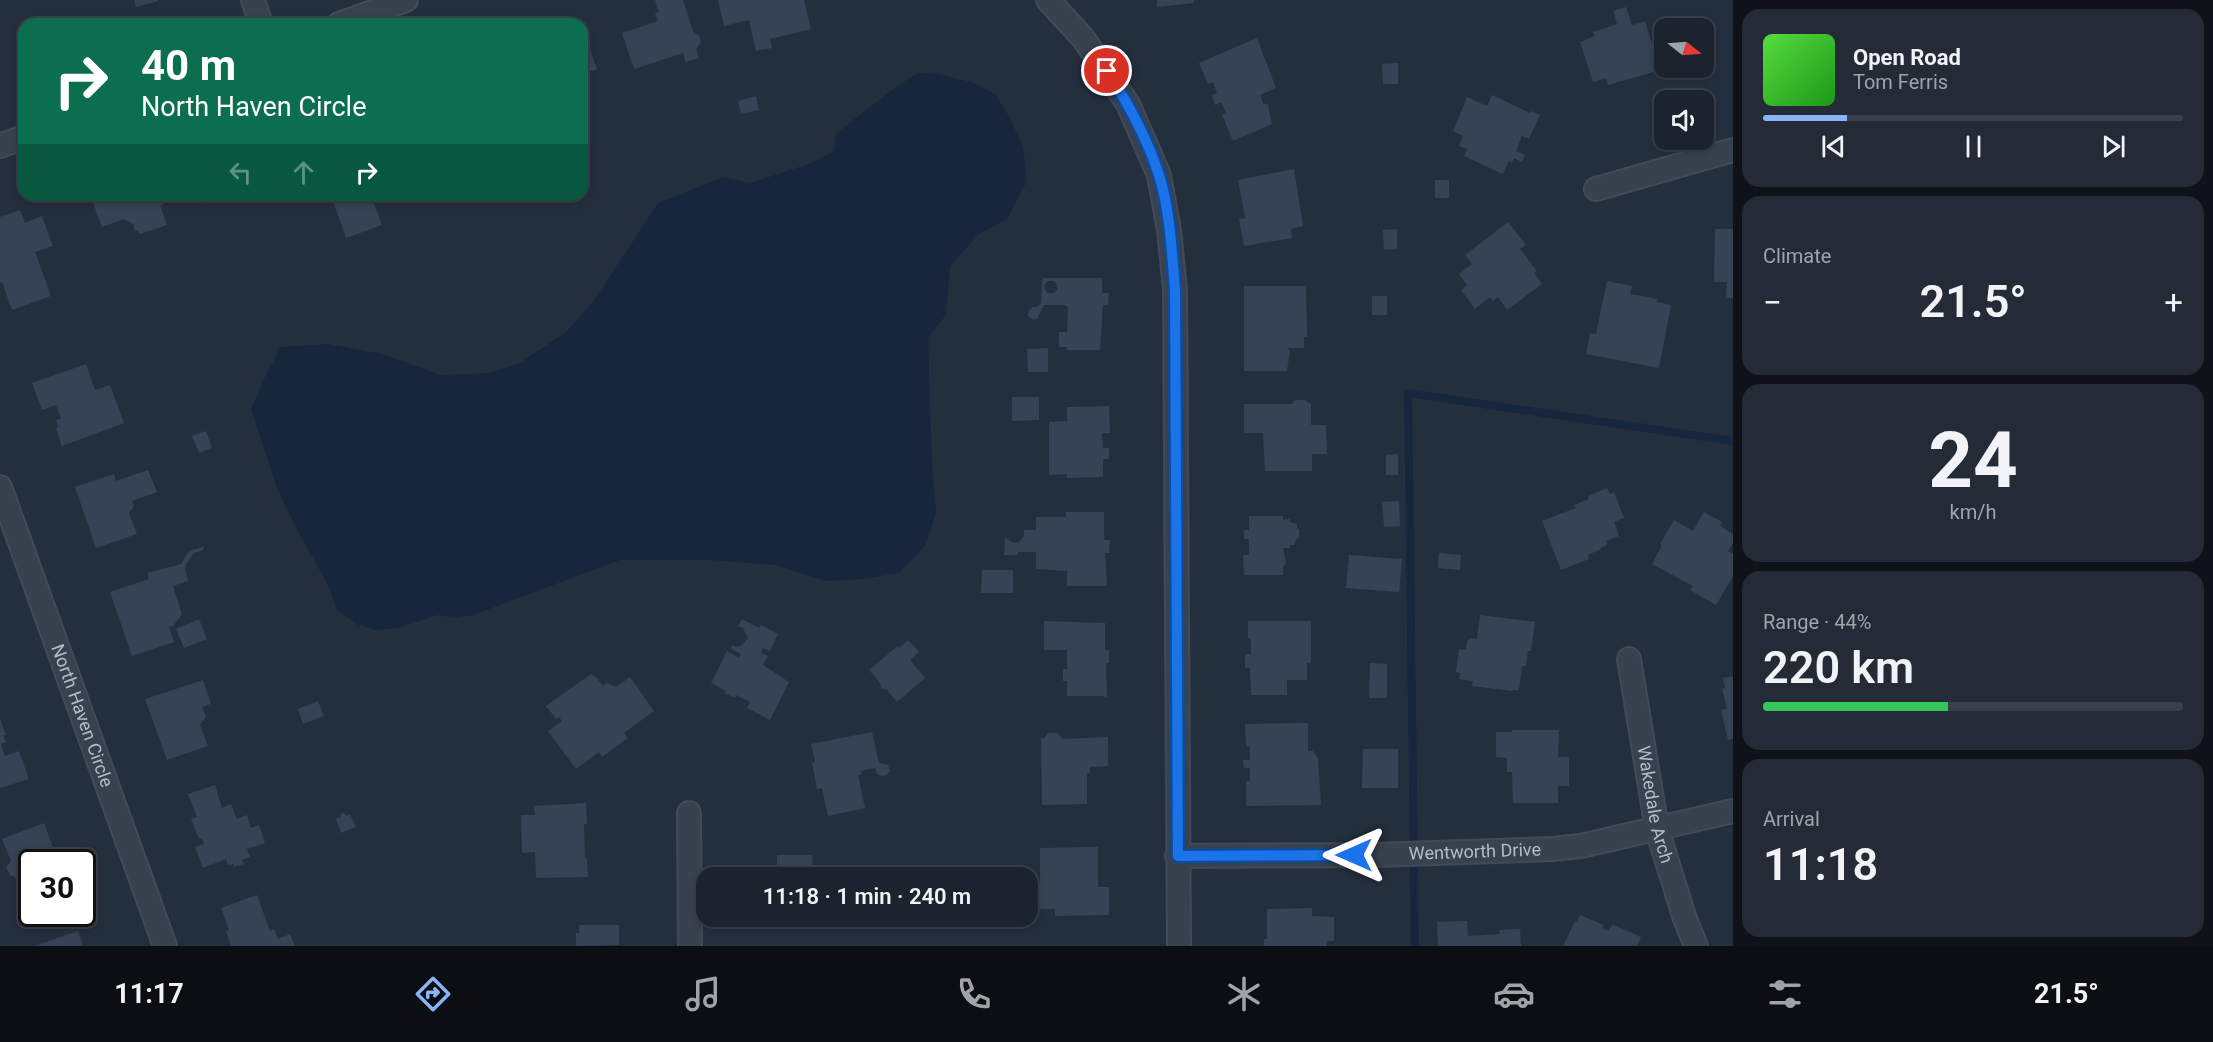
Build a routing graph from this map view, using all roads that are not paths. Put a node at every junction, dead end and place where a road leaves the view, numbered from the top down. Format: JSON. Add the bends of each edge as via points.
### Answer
{"nodes":[{"id":1,"x":253,"y":0,"type":"edge"},
{"id":2,"x":406,"y":0,"type":"edge"},
{"id":3,"x":1048,"y":0,"type":"edge"},
{"id":4,"x":259,"y":18,"type":"edge"},
{"id":5,"x":356,"y":18,"type":"edge"},
{"id":6,"x":18,"y":139,"type":"edge"},
{"id":7,"x":0,"y":146,"type":"edge"},
{"id":8,"x":1733,"y":150,"type":"edge"},
{"id":9,"x":1596,"y":189,"type":"dead end"},
{"id":10,"x":0,"y":487,"type":"edge"},
{"id":11,"x":1629,"y":659,"type":"dead end"},
{"id":12,"x":1733,"y":811,"type":"edge"},
{"id":13,"x":689,"y":813,"type":"dead end"},
{"id":14,"x":1657,"y":830,"type":"junction"},
{"id":15,"x":1178,"y":856,"type":"junction"},
{"id":16,"x":165,"y":946,"type":"edge"},
{"id":17,"x":690,"y":946,"type":"edge"},
{"id":18,"x":1179,"y":946,"type":"edge"},
{"id":19,"x":1696,"y":946,"type":"edge"}],
"edges":[{"from":1,"to":4,"type":"street"},
{"from":2,"to":5,"type":"street"},
{"from":3,"to":15,"type":"street","via":[[1083,38],[1128,104],[1159,175],[1169,230],[1175,290]]},
{"from":6,"to":7,"type":"street"},
{"from":8,"to":9,"type":"street"},
{"from":10,"to":16,"type":"street","name":"North Haven Circle"},
{"from":11,"to":14,"type":"street","name":"Wakedale Arch"},
{"from":12,"to":14,"type":"street","name":"Wentworth Drive"},
{"from":13,"to":17,"type":"street"},
{"from":14,"to":15,"type":"street","name":"Wentworth Drive","via":[[1552,849]]},
{"from":14,"to":19,"type":"street","name":"Wakedale Arch"},
{"from":15,"to":18,"type":"street"}]}
